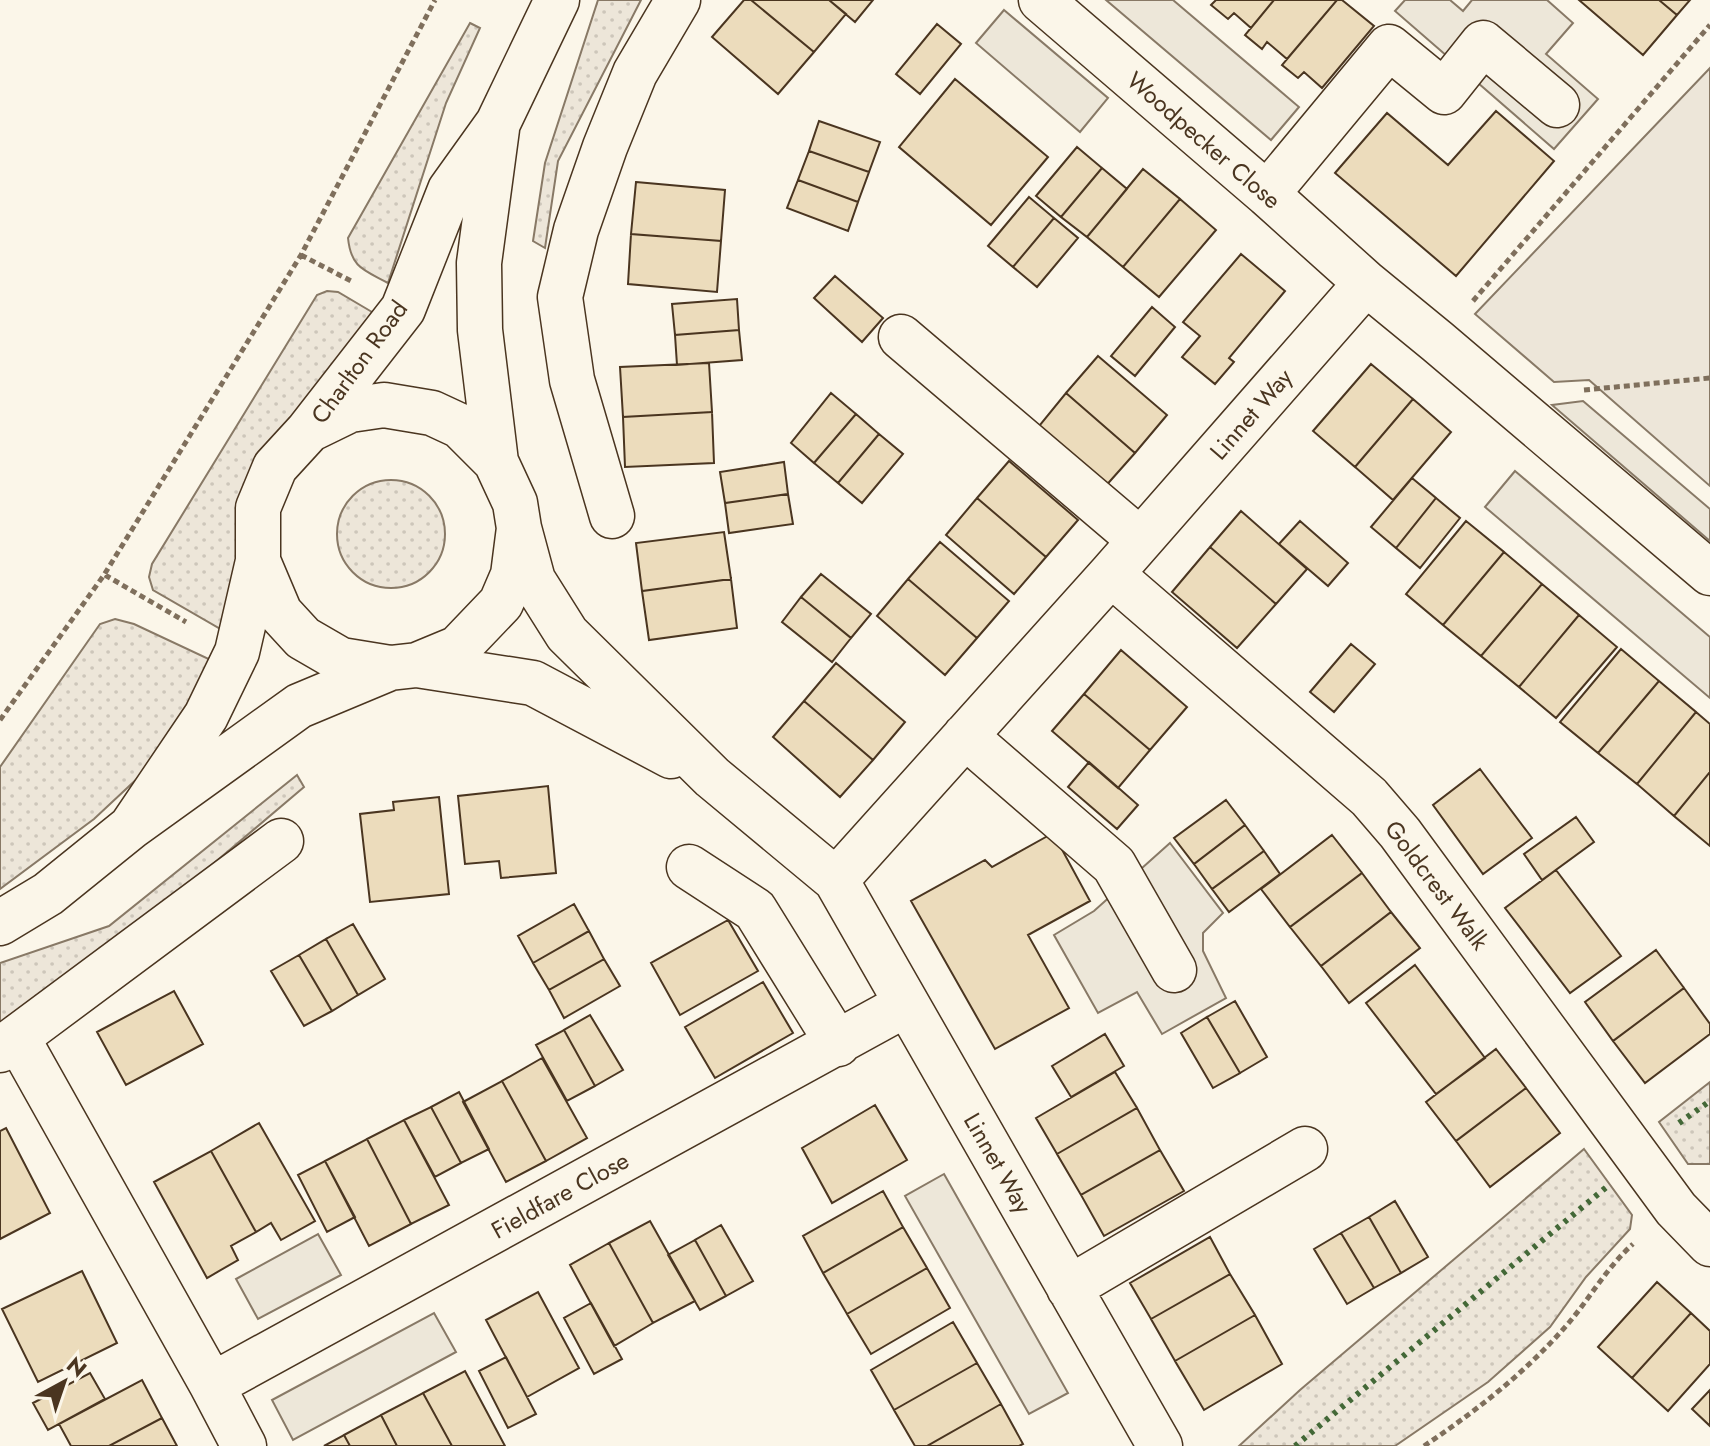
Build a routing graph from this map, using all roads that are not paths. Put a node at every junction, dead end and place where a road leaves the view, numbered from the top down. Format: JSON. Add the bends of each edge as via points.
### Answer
{"nodes":[{"id":1,"x":557,"y":0,"type":"edge"},
{"id":2,"x":678,"y":0,"type":"edge"},
{"id":3,"x":1041,"y":0,"type":"edge"},
{"id":4,"x":1557,"y":105,"type":"dead end"},
{"id":5,"x":498,"y":123,"type":"junction"},
{"id":6,"x":1267,"y":194,"type":"junction"},
{"id":7,"x":1366,"y":283,"type":"junction"},
{"id":8,"x":901,"y":337,"type":"dead end"},
{"id":9,"x":308,"y":431,"type":"junction"},
{"id":10,"x":496,"y":462,"type":"junction"},
{"id":11,"x":612,"y":516,"type":"dead end"},
{"id":12,"x":519,"y":528,"type":"junction"},
{"id":13,"x":1140,"y":540,"type":"junction"},
{"id":14,"x":258,"y":561,"type":"junction"},
{"id":15,"x":1710,"y":573,"type":"edge"},
{"id":16,"x":1111,"y":574,"type":"junction"},
{"id":17,"x":404,"y":666,"type":"junction"},
{"id":18,"x":965,"y":736,"type":"junction"},
{"id":19,"x":712,"y":777,"type":"junction"},
{"id":20,"x":131,"y":827,"type":"junction"},
{"id":21,"x":281,"y":841,"type":"dead end"},
{"id":22,"x":689,"y":867,"type":"dead end"},
{"id":23,"x":836,"y":880,"type":"junction"},
{"id":24,"x":0,"y":923,"type":"edge"},
{"id":25,"x":1174,"y":970,"type":"dead end"},
{"id":26,"x":907,"y":1004,"type":"junction"},
{"id":27,"x":9,"y":1044,"type":"edge"},
{"id":28,"x":838,"y":1044,"type":"junction"},
{"id":29,"x":1305,"y":1149,"type":"dead end"},
{"id":30,"x":1710,"y":1244,"type":"edge"},
{"id":31,"x":1069,"y":1288,"type":"junction"},
{"id":32,"x":212,"y":1385,"type":"junction"},
{"id":33,"x":244,"y":1446,"type":"edge"},
{"id":34,"x":1160,"y":1446,"type":"edge"}],
"edges":[{"from":1,"to":5,"type":"street","name":"Charlton Road"},
{"from":2,"to":11,"type":"street","via":[[635,73],[576,230],[560,297],[572,380]]},
{"from":3,"to":6,"type":"street","name":"Woodpecker Close"},
{"from":4,"to":6,"type":"street","via":[[1483,43],[1444,92],[1389,47]]},
{"from":5,"to":9,"type":"street","name":"Charlton Road","via":[[450,190],[403,309]]},
{"from":5,"to":10,"type":"street","name":"Charlton Road","via":[[479,263],[480,330]]},
{"from":6,"to":7,"type":"street","name":"Woodpecker Close"},
{"from":7,"to":13,"type":"street","name":"Linnet Way"},
{"from":7,"to":15,"type":"street"},
{"from":8,"to":13,"type":"street"},
{"from":9,"to":10,"type":"street","name":"Charlton Road","via":[[350,410],[384,405],[432,413],[460,426]]},
{"from":9,"to":14,"type":"street","name":"Charlton Road","via":[[275,467],[258,508]]},
{"from":10,"to":12,"type":"street","name":"Charlton Road","via":[[515,503]]},
{"from":12,"to":17,"type":"street","name":"Charlton Road","via":[[513,575],[501,603],[458,648]]},
{"from":12,"to":19,"type":"street","name":"Linnet Way","via":[[533,580],[567,634]]},
{"from":13,"to":16,"type":"street","name":"Linnet Way"},
{"from":14,"to":17,"type":"street","name":"Charlton Road","via":[[280,613],[303,638],[341,660]]},
{"from":14,"to":20,"type":"street","name":"Charlton Road","via":[[237,652],[206,716]]},
{"from":16,"to":18,"type":"street","name":"Linnet Way"},
{"from":16,"to":30,"type":"street","name":"Goldcrest Walk","via":[[1369,797],[1676,1209]]},
{"from":17,"to":19,"type":"street","name":"Linnet Way","via":[[533,683]]},
{"from":17,"to":20,"type":"street","name":"Charlton Road","via":[[299,706]]},
{"from":18,"to":23,"type":"street","name":"Linnet Way"},
{"from":18,"to":25,"type":"street","via":[[1114,865]]},
{"from":19,"to":23,"type":"street","name":"Linnet Way"},
{"from":20,"to":24,"type":"street","name":"Charlton Road","via":[[48,894]]},
{"from":21,"to":27,"type":"street"},
{"from":22,"to":28,"type":"street","via":[[755,910]]},
{"from":23,"to":26,"type":"street","name":"Linnet Way"},
{"from":26,"to":28,"type":"street","name":"Fieldfare Close"},
{"from":26,"to":31,"type":"street","name":"Linnet Way"},
{"from":27,"to":32,"type":"street"},
{"from":28,"to":32,"type":"street","name":"Fieldfare Close"},
{"from":29,"to":31,"type":"street"},
{"from":31,"to":34,"type":"street","name":"Linnet Way"},
{"from":32,"to":33,"type":"street"}]}
